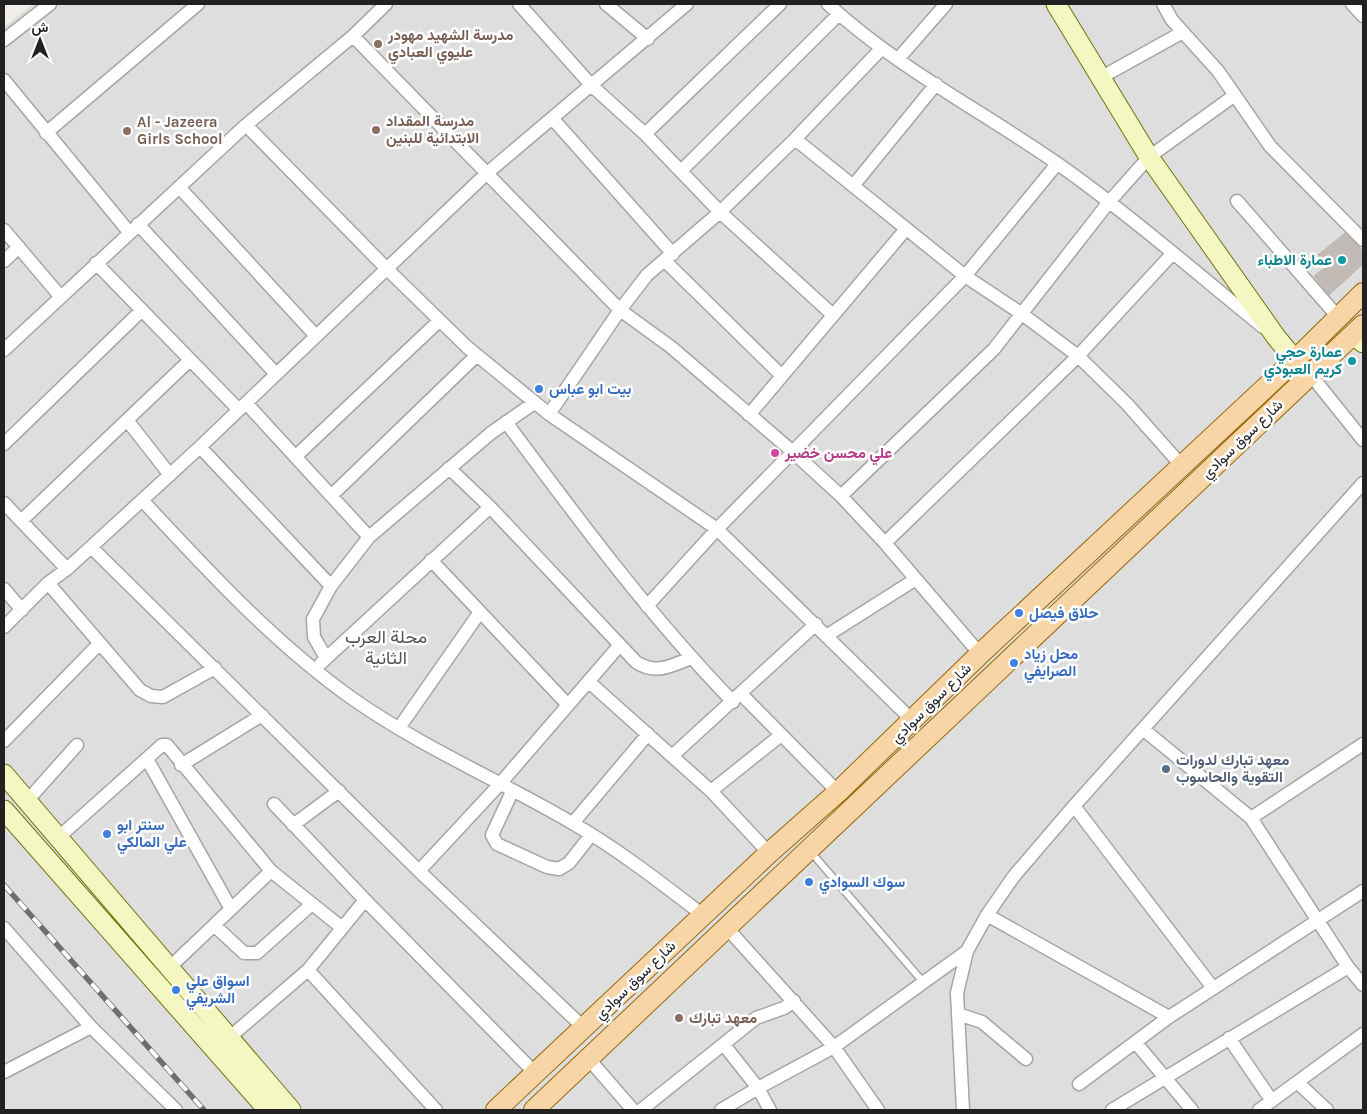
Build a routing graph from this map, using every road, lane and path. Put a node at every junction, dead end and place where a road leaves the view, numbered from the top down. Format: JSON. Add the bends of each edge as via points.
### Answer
{"nodes":[{"id":1,"x":50,"y":4,"type":"edge"},
{"id":2,"x":198,"y":4,"type":"edge"},
{"id":3,"x":386,"y":4,"type":"edge"},
{"id":4,"x":519,"y":4,"type":"edge"},
{"id":5,"x":606,"y":4,"type":"edge"},
{"id":6,"x":780,"y":4,"type":"edge"},
{"id":7,"x":828,"y":4,"type":"edge"},
{"id":8,"x":946,"y":4,"type":"edge"},
{"id":9,"x":1056,"y":4,"type":"edge"},
{"id":10,"x":1163,"y":4,"type":"edge"},
{"id":11,"x":1352,"y":4,"type":"edge"},
{"id":12,"x":683,"y":5,"type":"edge"},
{"id":13,"x":839,"y":14,"type":"junction"},
{"id":14,"x":1363,"y":16,"type":"edge"},
{"id":15,"x":1183,"y":32,"type":"junction"},
{"id":16,"x":353,"y":36,"type":"junction"},
{"id":17,"x":648,"y":39,"type":"junction"},
{"id":18,"x":4,"y":40,"type":"edge"},
{"id":19,"x":882,"y":48,"type":"junction"},
{"id":20,"x":898,"y":59,"type":"junction"},
{"id":21,"x":1100,"y":78,"type":"junction"},
{"id":22,"x":4,"y":80,"type":"edge"},
{"id":23,"x":936,"y":84,"type":"junction"},
{"id":24,"x":591,"y":85,"type":"junction"},
{"id":25,"x":1235,"y":95,"type":"junction"},
{"id":26,"x":552,"y":118,"type":"junction"},
{"id":27,"x":246,"y":124,"type":"junction"},
{"id":28,"x":46,"y":133,"type":"junction"},
{"id":29,"x":645,"y":134,"type":"junction"},
{"id":30,"x":795,"y":139,"type":"junction"},
{"id":31,"x":1149,"y":157,"type":"junction"},
{"id":32,"x":1057,"y":164,"type":"junction"},
{"id":33,"x":681,"y":171,"type":"junction"},
{"id":34,"x":486,"y":174,"type":"junction"},
{"id":35,"x":853,"y":186,"type":"junction"},
{"id":36,"x":179,"y":187,"type":"junction"},
{"id":37,"x":1237,"y":201,"type":"dead end"},
{"id":38,"x":1109,"y":202,"type":"junction"},
{"id":39,"x":720,"y":212,"type":"junction"},
{"id":40,"x":134,"y":228,"type":"junction"},
{"id":41,"x":906,"y":228,"type":"junction"},
{"id":42,"x":4,"y":230,"type":"edge"},
{"id":43,"x":1363,"y":240,"type":"edge"},
{"id":44,"x":19,"y":247,"type":"junction"},
{"id":45,"x":1172,"y":254,"type":"junction"},
{"id":46,"x":669,"y":258,"type":"junction"},
{"id":47,"x":4,"y":261,"type":"edge"},
{"id":48,"x":96,"y":263,"type":"junction"},
{"id":49,"x":386,"y":268,"type":"junction"},
{"id":50,"x":965,"y":276,"type":"junction"},
{"id":51,"x":1363,"y":293,"type":"edge"},
{"id":52,"x":60,"y":296,"type":"junction"},
{"id":53,"x":142,"y":310,"type":"junction"},
{"id":54,"x":620,"y":310,"type":"junction"},
{"id":55,"x":1022,"y":314,"type":"junction"},
{"id":56,"x":833,"y":315,"type":"junction"},
{"id":57,"x":1338,"y":317,"type":"junction"},
{"id":58,"x":440,"y":320,"type":"junction"},
{"id":59,"x":1360,"y":334,"type":"edge"},
{"id":60,"x":316,"y":336,"type":"junction"},
{"id":61,"x":1276,"y":337,"type":"junction"},
{"id":62,"x":4,"y":350,"type":"edge"},
{"id":63,"x":477,"y":355,"type":"junction"},
{"id":64,"x":1078,"y":356,"type":"junction"},
{"id":65,"x":190,"y":360,"type":"junction"},
{"id":66,"x":1295,"y":360,"type":"junction"},
{"id":67,"x":276,"y":374,"type":"junction"},
{"id":68,"x":1310,"y":374,"type":"junction"},
{"id":69,"x":782,"y":376,"type":"junction"},
{"id":70,"x":534,"y":403,"type":"junction"},
{"id":71,"x":243,"y":406,"type":"junction"},
{"id":72,"x":549,"y":414,"type":"junction"},
{"id":73,"x":749,"y":415,"type":"junction"},
{"id":74,"x":127,"y":420,"type":"junction"},
{"id":75,"x":506,"y":422,"type":"junction"},
{"id":76,"x":1363,"y":440,"type":"edge"},
{"id":77,"x":4,"y":444,"type":"edge"},
{"id":78,"x":200,"y":447,"type":"junction"},
{"id":79,"x":794,"y":452,"type":"junction"},
{"id":80,"x":296,"y":456,"type":"junction"},
{"id":81,"x":1182,"y":466,"type":"junction"},
{"id":82,"x":450,"y":468,"type":"junction"},
{"id":83,"x":170,"y":475,"type":"junction"},
{"id":84,"x":1363,"y":483,"type":"edge"},
{"id":85,"x":332,"y":495,"type":"junction"},
{"id":86,"x":841,"y":496,"type":"junction"},
{"id":87,"x":142,"y":500,"type":"junction"},
{"id":88,"x":4,"y":503,"type":"edge"},
{"id":89,"x":490,"y":507,"type":"junction"},
{"id":90,"x":21,"y":521,"type":"junction"},
{"id":91,"x":717,"y":529,"type":"junction"},
{"id":92,"x":369,"y":537,"type":"junction"},
{"id":93,"x":885,"y":543,"type":"junction"},
{"id":94,"x":91,"y":547,"type":"junction"},
{"id":95,"x":432,"y":560,"type":"junction"},
{"id":96,"x":66,"y":569,"type":"junction"},
{"id":97,"x":916,"y":579,"type":"junction"},
{"id":98,"x":48,"y":583,"type":"junction"},
{"id":99,"x":331,"y":586,"type":"junction"},
{"id":100,"x":4,"y":590,"type":"edge"},
{"id":101,"x":647,"y":606,"type":"junction"},
{"id":102,"x":22,"y":610,"type":"junction"},
{"id":103,"x":480,"y":612,"type":"junction"},
{"id":104,"x":816,"y":624,"type":"junction"},
{"id":105,"x":4,"y":626,"type":"edge"},
{"id":106,"x":826,"y":636,"type":"junction"},
{"id":107,"x":99,"y":644,"type":"junction"},
{"id":108,"x":619,"y":646,"type":"junction"},
{"id":109,"x":980,"y":654,"type":"junction"},
{"id":110,"x":326,"y":658,"type":"junction"},
{"id":111,"x":690,"y":658,"type":"junction"},
{"id":112,"x":215,"y":668,"type":"junction"},
{"id":113,"x":314,"y":670,"type":"junction"},
{"id":114,"x":589,"y":682,"type":"junction"},
{"id":115,"x":737,"y":698,"type":"junction"},
{"id":116,"x":568,"y":705,"type":"junction"},
{"id":117,"x":262,"y":715,"type":"junction"},
{"id":118,"x":913,"y":721,"type":"junction"},
{"id":119,"x":399,"y":728,"type":"junction"},
{"id":120,"x":1143,"y":729,"type":"junction"},
{"id":121,"x":648,"y":734,"type":"junction"},
{"id":122,"x":781,"y":734,"type":"junction"},
{"id":123,"x":4,"y":742,"type":"edge"},
{"id":124,"x":1363,"y":744,"type":"edge"},
{"id":125,"x":78,"y":745,"type":"dead end"},
{"id":126,"x":672,"y":756,"type":"junction"},
{"id":127,"x":147,"y":759,"type":"junction"},
{"id":128,"x":181,"y":765,"type":"junction"},
{"id":129,"x":4,"y":774,"type":"edge"},
{"id":130,"x":499,"y":785,"type":"junction"},
{"id":131,"x":339,"y":791,"type":"junction"},
{"id":132,"x":711,"y":791,"type":"junction"},
{"id":133,"x":512,"y":792,"type":"junction"},
{"id":134,"x":838,"y":792,"type":"junction"},
{"id":135,"x":27,"y":801,"type":"junction"},
{"id":136,"x":274,"y":804,"type":"dead end"},
{"id":137,"x":1074,"y":806,"type":"junction"},
{"id":138,"x":4,"y":810,"type":"edge"},
{"id":139,"x":1251,"y":818,"type":"junction"},
{"id":140,"x":573,"y":823,"type":"junction"},
{"id":141,"x":293,"y":824,"type":"junction"},
{"id":142,"x":793,"y":831,"type":"junction"},
{"id":143,"x":590,"y":834,"type":"junction"},
{"id":144,"x":59,"y":837,"type":"junction"},
{"id":145,"x":810,"y":850,"type":"junction"},
{"id":146,"x":768,"y":853,"type":"junction"},
{"id":147,"x":271,"y":871,"type":"junction"},
{"id":148,"x":419,"y":871,"type":"junction"},
{"id":149,"x":99,"y":884,"type":"junction"},
{"id":150,"x":1363,"y":891,"type":"edge"},
{"id":151,"x":83,"y":900,"type":"junction"},
{"id":152,"x":364,"y":900,"type":"junction"},
{"id":153,"x":312,"y":904,"type":"junction"},
{"id":154,"x":231,"y":909,"type":"junction"},
{"id":155,"x":703,"y":915,"type":"junction"},
{"id":156,"x":987,"y":915,"type":"junction"},
{"id":157,"x":1317,"y":920,"type":"junction"},
{"id":158,"x":215,"y":926,"type":"junction"},
{"id":159,"x":341,"y":927,"type":"junction"},
{"id":160,"x":4,"y":928,"type":"edge"},
{"id":161,"x":726,"y":928,"type":"junction"},
{"id":162,"x":966,"y":951,"type":"junction"},
{"id":163,"x":169,"y":968,"type":"junction"},
{"id":164,"x":1348,"y":968,"type":"junction"},
{"id":165,"x":308,"y":970,"type":"junction"},
{"id":166,"x":924,"y":983,"type":"junction"},
{"id":167,"x":1363,"y":985,"type":"edge"},
{"id":168,"x":1213,"y":988,"type":"junction"},
{"id":169,"x":794,"y":1001,"type":"junction"},
{"id":170,"x":958,"y":1014,"type":"junction"},
{"id":171,"x":1169,"y":1017,"type":"junction"},
{"id":172,"x":91,"y":1026,"type":"junction"},
{"id":173,"x":584,"y":1028,"type":"junction"},
{"id":174,"x":1363,"y":1034,"type":"edge"},
{"id":175,"x":230,"y":1037,"type":"junction"},
{"id":176,"x":1229,"y":1038,"type":"junction"},
{"id":177,"x":1136,"y":1042,"type":"junction"},
{"id":178,"x":724,"y":1045,"type":"junction"},
{"id":179,"x":834,"y":1047,"type":"junction"},
{"id":180,"x":588,"y":1058,"type":"junction"},
{"id":181,"x":1026,"y":1059,"type":"dead end"},
{"id":182,"x":4,"y":1072,"type":"edge"},
{"id":183,"x":536,"y":1074,"type":"junction"},
{"id":184,"x":1165,"y":1077,"type":"junction"},
{"id":185,"x":1297,"y":1082,"type":"junction"},
{"id":186,"x":1079,"y":1084,"type":"dead end"},
{"id":187,"x":758,"y":1088,"type":"junction"},
{"id":188,"x":1272,"y":1101,"type":"junction"},
{"id":189,"x":176,"y":1110,"type":"edge"},
{"id":190,"x":268,"y":1110,"type":"edge"},
{"id":191,"x":291,"y":1110,"type":"edge"},
{"id":192,"x":436,"y":1110,"type":"edge"},
{"id":193,"x":496,"y":1110,"type":"edge"},
{"id":194,"x":534,"y":1110,"type":"edge"},
{"id":195,"x":633,"y":1110,"type":"edge"},
{"id":196,"x":640,"y":1110,"type":"edge"},
{"id":197,"x":721,"y":1110,"type":"edge"},
{"id":198,"x":770,"y":1110,"type":"edge"},
{"id":199,"x":878,"y":1110,"type":"edge"},
{"id":200,"x":963,"y":1110,"type":"edge"},
{"id":201,"x":1112,"y":1110,"type":"edge"},
{"id":202,"x":1192,"y":1110,"type":"edge"},
{"id":203,"x":1259,"y":1110,"type":"edge"},
{"id":204,"x":1327,"y":1110,"type":"edge"}],
"edges":[{"from":1,"to":18,"type":"street"},
{"from":2,"to":28,"type":"street"},
{"from":3,"to":16,"type":"street"},
{"from":4,"to":24,"type":"street"},
{"from":5,"to":17,"type":"street"},
{"from":6,"to":29,"type":"street"},
{"from":7,"to":13,"type":"street"},
{"from":8,"to":20,"type":"street"},
{"from":9,"to":21,"type":"street"},
{"from":10,"to":15,"type":"street"},
{"from":11,"to":14,"type":"street"},
{"from":12,"to":17,"type":"street"},
{"from":13,"to":19,"type":"street"},
{"from":13,"to":33,"type":"street"},
{"from":15,"to":21,"type":"street"},
{"from":15,"to":25,"type":"street"},
{"from":16,"to":27,"type":"street"},
{"from":16,"to":34,"type":"street"},
{"from":17,"to":24,"type":"street"},
{"from":19,"to":20,"type":"street"},
{"from":19,"to":30,"type":"street"},
{"from":20,"to":23,"type":"street"},
{"from":21,"to":31,"type":"street"},
{"from":22,"to":28,"type":"street"},
{"from":23,"to":32,"type":"street"},
{"from":23,"to":35,"type":"street"},
{"from":24,"to":26,"type":"street"},
{"from":24,"to":29,"type":"street"},
{"from":25,"to":31,"type":"street"},
{"from":25,"to":43,"type":"street","via":[[1278,156]]},
{"from":26,"to":34,"type":"street"},
{"from":26,"to":46,"type":"street"},
{"from":27,"to":36,"type":"street"},
{"from":27,"to":49,"type":"street"},
{"from":28,"to":40,"type":"street"},
{"from":29,"to":33,"type":"street"},
{"from":30,"to":35,"type":"street"},
{"from":30,"to":39,"type":"street"},
{"from":31,"to":38,"type":"street"},
{"from":31,"to":61,"type":"street"},
{"from":32,"to":38,"type":"street"},
{"from":32,"to":50,"type":"street"},
{"from":33,"to":39,"type":"street"},
{"from":34,"to":49,"type":"street"},
{"from":34,"to":54,"type":"street"},
{"from":35,"to":41,"type":"street"},
{"from":36,"to":40,"type":"street"},
{"from":36,"to":60,"type":"street"},
{"from":37,"to":57,"type":"street"},
{"from":38,"to":45,"type":"street"},
{"from":38,"to":55,"type":"street"},
{"from":39,"to":46,"type":"street"},
{"from":39,"to":56,"type":"street"},
{"from":40,"to":48,"type":"street"},
{"from":40,"to":67,"type":"street"},
{"from":41,"to":50,"type":"street"},
{"from":41,"to":56,"type":"street"},
{"from":42,"to":44,"type":"street"},
{"from":44,"to":47,"type":"street"},
{"from":44,"to":52,"type":"street"},
{"from":45,"to":61,"type":"street"},
{"from":45,"to":64,"type":"street"},
{"from":46,"to":54,"type":"street","via":[[647,275]]},
{"from":46,"to":69,"type":"street"},
{"from":48,"to":52,"type":"street"},
{"from":48,"to":53,"type":"street"},
{"from":49,"to":58,"type":"street"},
{"from":49,"to":60,"type":"street"},
{"from":50,"to":55,"type":"street"},
{"from":50,"to":79,"type":"street"},
{"from":51,"to":57,"type":"main road","name":"شارع سوق سوادي"},
{"from":52,"to":62,"type":"street"},
{"from":53,"to":65,"type":"street"},
{"from":53,"to":77,"type":"street"},
{"from":54,"to":72,"type":"street"},
{"from":54,"to":73,"type":"street","via":[[671,347]]},
{"from":55,"to":64,"type":"street"},
{"from":55,"to":86,"type":"street","via":[[994,349]]},
{"from":56,"to":69,"type":"street"},
{"from":57,"to":66,"type":"main road","name":"شارع سوق سوادي"},
{"from":58,"to":63,"type":"street"},
{"from":58,"to":80,"type":"street"},
{"from":59,"to":68,"type":"main road","name":"شارع سوق سوادي"},
{"from":60,"to":67,"type":"street"},
{"from":61,"to":66,"type":"street"},
{"from":63,"to":70,"type":"street"},
{"from":63,"to":85,"type":"street"},
{"from":64,"to":81,"type":"street","via":[[1127,404]]},
{"from":64,"to":93,"type":"street"},
{"from":65,"to":71,"type":"street"},
{"from":65,"to":74,"type":"street"},
{"from":66,"to":81,"type":"main road","name":"شارع سوق سوادي"},
{"from":67,"to":71,"type":"street"},
{"from":68,"to":76,"type":"street"},
{"from":68,"to":145,"type":"main road","name":"شارع سوق سوادي"},
{"from":69,"to":73,"type":"street"},
{"from":70,"to":72,"type":"street"},
{"from":70,"to":75,"type":"street"},
{"from":71,"to":78,"type":"street"},
{"from":71,"to":80,"type":"street"},
{"from":72,"to":91,"type":"street"},
{"from":73,"to":79,"type":"street"},
{"from":74,"to":83,"type":"street"},
{"from":74,"to":90,"type":"street"},
{"from":75,"to":82,"type":"street"},
{"from":75,"to":101,"type":"street","via":[[606,557]]},
{"from":78,"to":83,"type":"street"},
{"from":78,"to":99,"type":"street"},
{"from":79,"to":86,"type":"street"},
{"from":79,"to":91,"type":"street"},
{"from":80,"to":85,"type":"street"},
{"from":81,"to":109,"type":"main road","name":"شارع سوق سوادي"},
{"from":82,"to":89,"type":"street"},
{"from":82,"to":92,"type":"street"},
{"from":83,"to":87,"type":"street"},
{"from":84,"to":120,"type":"street"},
{"from":85,"to":92,"type":"street"},
{"from":86,"to":93,"type":"street"},
{"from":87,"to":94,"type":"street"},
{"from":87,"to":113,"type":"street","via":[[252,616]]},
{"from":88,"to":90,"type":"street"},
{"from":89,"to":95,"type":"street"},
{"from":89,"to":108,"type":"street"},
{"from":90,"to":96,"type":"street"},
{"from":91,"to":101,"type":"street"},
{"from":91,"to":104,"type":"street"},
{"from":92,"to":99,"type":"street"},
{"from":93,"to":97,"type":"street"},
{"from":94,"to":96,"type":"street"},
{"from":94,"to":112,"type":"street"},
{"from":95,"to":103,"type":"street"},
{"from":95,"to":110,"type":"street"},
{"from":96,"to":98,"type":"street"},
{"from":97,"to":106,"type":"street"},
{"from":97,"to":109,"type":"street"},
{"from":98,"to":102,"type":"street"},
{"from":98,"to":107,"type":"street"},
{"from":99,"to":110,"type":"street","via":[[316,610],[312,628]]},
{"from":100,"to":102,"type":"street"},
{"from":101,"to":111,"type":"street"},
{"from":102,"to":105,"type":"street"},
{"from":103,"to":116,"type":"street"},
{"from":103,"to":119,"type":"street"},
{"from":104,"to":106,"type":"street"},
{"from":104,"to":115,"type":"street"},
{"from":106,"to":118,"type":"street"},
{"from":107,"to":112,"type":"street","via":[[140,690],[151,696],[163,697]]},
{"from":107,"to":123,"type":"street"},
{"from":108,"to":111,"type":"street","via":[[644,667],[653,670]]},
{"from":108,"to":114,"type":"street"},
{"from":109,"to":118,"type":"main road","name":"شارع سوق سوادي"},
{"from":110,"to":113,"type":"street"},
{"from":111,"to":115,"type":"street"},
{"from":112,"to":117,"type":"street"},
{"from":113,"to":119,"type":"street"},
{"from":114,"to":116,"type":"street"},
{"from":114,"to":121,"type":"street"},
{"from":115,"to":122,"type":"street"},
{"from":115,"to":126,"type":"street"},
{"from":116,"to":130,"type":"street"},
{"from":117,"to":128,"type":"street"},
{"from":117,"to":131,"type":"street"},
{"from":118,"to":134,"type":"main road","name":"شارع سوق سوادي"},
{"from":119,"to":130,"type":"street"},
{"from":120,"to":137,"type":"street"},
{"from":120,"to":139,"type":"street"},
{"from":121,"to":126,"type":"street"},
{"from":121,"to":140,"type":"street"},
{"from":122,"to":132,"type":"street"},
{"from":122,"to":134,"type":"street"},
{"from":124,"to":139,"type":"street"},
{"from":125,"to":135,"type":"street"},
{"from":126,"to":132,"type":"street"},
{"from":127,"to":128,"type":"street","via":[[162,745],[167,745]]},
{"from":127,"to":144,"type":"street"},
{"from":127,"to":154,"type":"street"},
{"from":128,"to":147,"type":"street"},
{"from":129,"to":135,"type":"street"},
{"from":130,"to":133,"type":"street"},
{"from":130,"to":148,"type":"street"},
{"from":131,"to":141,"type":"street"},
{"from":131,"to":148,"type":"street"},
{"from":132,"to":146,"type":"street"},
{"from":133,"to":140,"type":"street"},
{"from":133,"to":143,"type":"street","via":[[492,835],[497,844],[547,867],[559,869],[569,863]]},
{"from":134,"to":142,"type":"main road","name":"شارع سوق سوادي"},
{"from":135,"to":144,"type":"street"},
{"from":136,"to":141,"type":"street"},
{"from":137,"to":156,"type":"street","via":[[1014,876]]},
{"from":137,"to":168,"type":"street"},
{"from":138,"to":151,"type":"street"},
{"from":139,"to":157,"type":"street"},
{"from":140,"to":143,"type":"street"},
{"from":141,"to":152,"type":"street"},
{"from":142,"to":145,"type":"main road"},
{"from":142,"to":146,"type":"main road","name":"شارع سوق سوادي"},
{"from":143,"to":155,"type":"street"},
{"from":144,"to":149,"type":"street"},
{"from":145,"to":161,"type":"main road","name":"شارع سوق سوادي"},
{"from":145,"to":166,"type":"lane"},
{"from":146,"to":155,"type":"main road","name":"شارع سوق سوادي"},
{"from":147,"to":153,"type":"street"},
{"from":147,"to":154,"type":"street"},
{"from":148,"to":173,"type":"street"},
{"from":149,"to":151,"type":"street"},
{"from":149,"to":163,"type":"street"},
{"from":150,"to":157,"type":"street"},
{"from":151,"to":190,"type":"street"},
{"from":152,"to":159,"type":"street"},
{"from":152,"to":183,"type":"street"},
{"from":153,"to":158,"type":"street","via":[[257,953],[244,953]]},
{"from":153,"to":159,"type":"street"},
{"from":154,"to":158,"type":"street"},
{"from":155,"to":173,"type":"main road","name":"شارع سوق سوادي"},
{"from":156,"to":162,"type":"street"},
{"from":156,"to":171,"type":"street"},
{"from":157,"to":164,"type":"street"},
{"from":157,"to":168,"type":"street"},
{"from":158,"to":163,"type":"street"},
{"from":159,"to":165,"type":"street"},
{"from":160,"to":172,"type":"street"},
{"from":161,"to":169,"type":"street"},
{"from":161,"to":180,"type":"main road","name":"شارع سوق سوادي"},
{"from":162,"to":166,"type":"street"},
{"from":162,"to":170,"type":"street","via":[[957,993]]},
{"from":163,"to":175,"type":"street"},
{"from":164,"to":167,"type":"street"},
{"from":164,"to":176,"type":"street"},
{"from":165,"to":175,"type":"street"},
{"from":165,"to":192,"type":"street"},
{"from":166,"to":179,"type":"street"},
{"from":168,"to":171,"type":"street"},
{"from":169,"to":178,"type":"street","via":[[762,1015]]},
{"from":169,"to":179,"type":"street"},
{"from":170,"to":181,"type":"street","via":[[982,1022]]},
{"from":170,"to":200,"type":"street"},
{"from":171,"to":177,"type":"street"},
{"from":172,"to":182,"type":"street"},
{"from":172,"to":189,"type":"street"},
{"from":173,"to":183,"type":"main road","name":"شارع سوق سوادي"},
{"from":174,"to":185,"type":"street"},
{"from":175,"to":191,"type":"street"},
{"from":176,"to":184,"type":"street"},
{"from":176,"to":188,"type":"street"},
{"from":177,"to":184,"type":"street"},
{"from":177,"to":186,"type":"street"},
{"from":178,"to":187,"type":"street"},
{"from":178,"to":196,"type":"street"},
{"from":179,"to":187,"type":"street"},
{"from":179,"to":199,"type":"street"},
{"from":180,"to":194,"type":"main road","name":"شارع سوق سوادي"},
{"from":180,"to":195,"type":"street"},
{"from":183,"to":193,"type":"main road","name":"شارع سوق سوادي"},
{"from":184,"to":201,"type":"street"},
{"from":184,"to":202,"type":"street"},
{"from":185,"to":188,"type":"street"},
{"from":185,"to":204,"type":"street"},
{"from":187,"to":197,"type":"street"},
{"from":187,"to":198,"type":"street"},
{"from":188,"to":203,"type":"street"}]}
